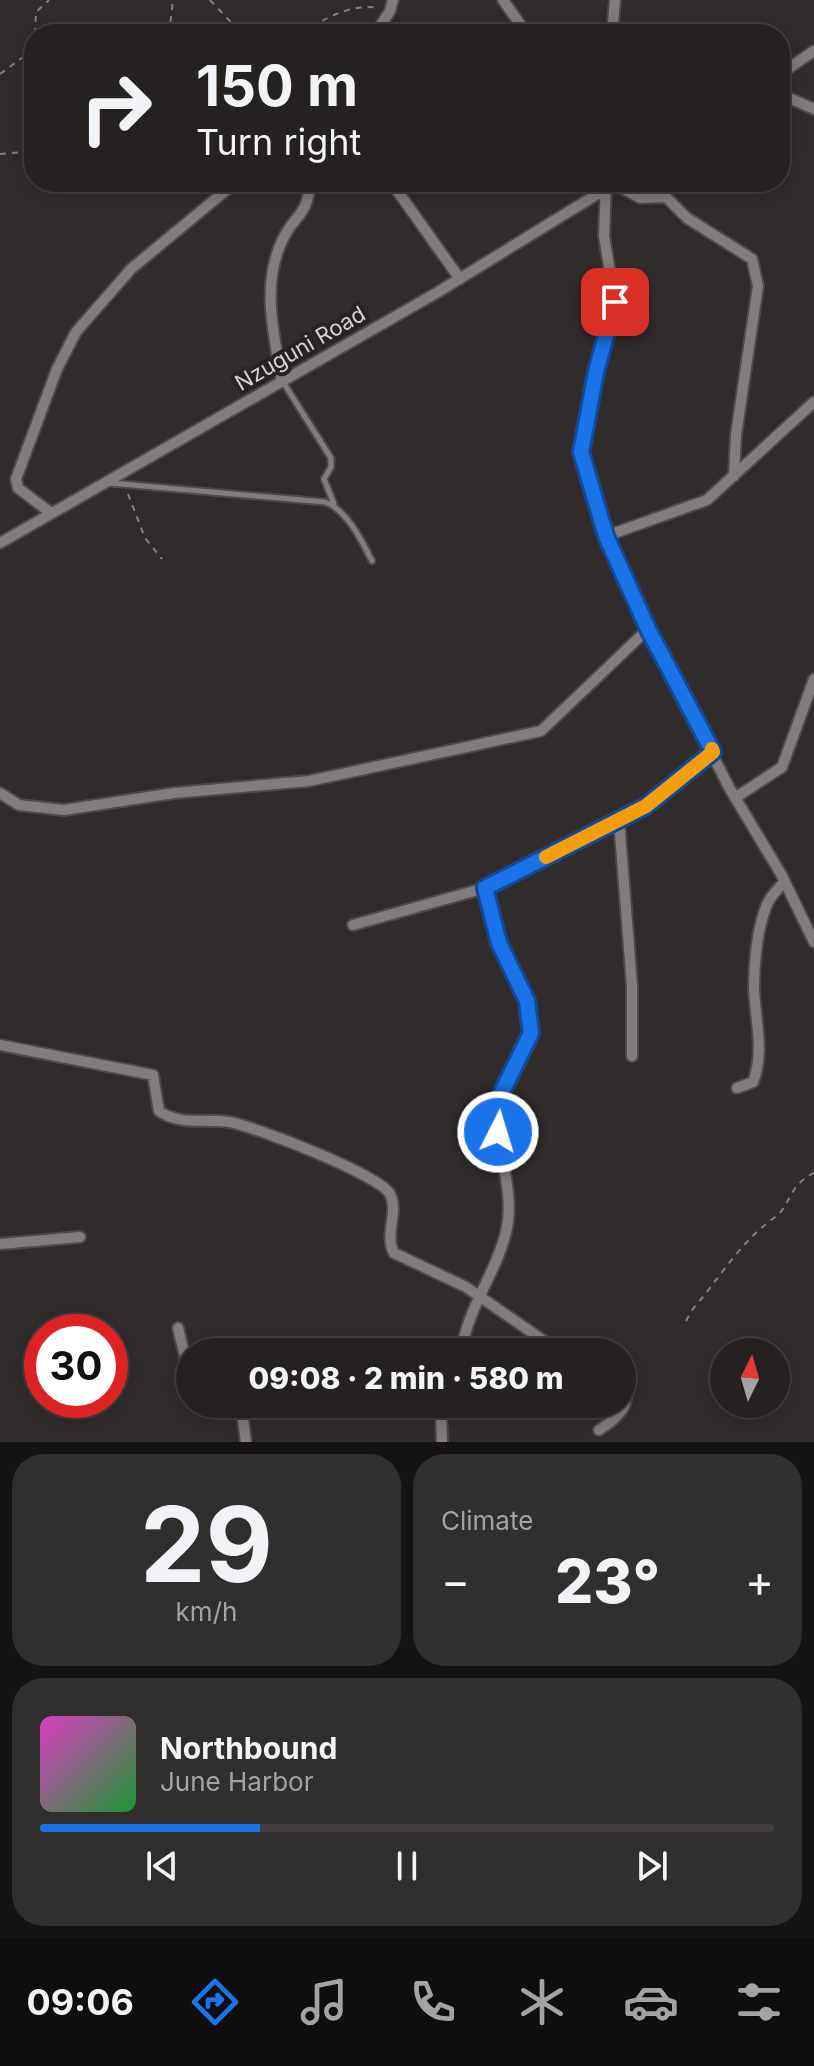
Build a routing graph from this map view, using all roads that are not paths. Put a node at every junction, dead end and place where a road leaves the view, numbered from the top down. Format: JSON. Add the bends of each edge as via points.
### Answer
{"nodes":[{"id":1,"x":503,"y":0,"type":"edge"},
{"id":2,"x":615,"y":0,"type":"edge"},
{"id":3,"x":391,"y":6,"type":"edge"},
{"id":4,"x":381,"y":24,"type":"edge"},
{"id":5,"x":520,"y":24,"type":"edge"},
{"id":6,"x":613,"y":24,"type":"edge"},
{"id":7,"x":814,"y":51,"type":"edge"},
{"id":8,"x":790,"y":67,"type":"edge"},
{"id":9,"x":790,"y":98,"type":"edge"},
{"id":10,"x":814,"y":109,"type":"edge"},
{"id":11,"x":222,"y":192,"type":"edge"},
{"id":12,"x":310,"y":192,"type":"edge"},
{"id":13,"x":398,"y":192,"type":"edge"},
{"id":14,"x":598,"y":192,"type":"edge"},
{"id":15,"x":610,"y":192,"type":"edge"},
{"id":16,"x":628,"y":192,"type":"edge"},
{"id":17,"x":460,"y":279,"type":"junction"},
{"id":18,"x":282,"y":381,"type":"junction"},
{"id":19,"x":814,"y":402,"type":"edge"},
{"id":20,"x":734,"y":476,"type":"junction"},
{"id":21,"x":105,"y":482,"type":"junction"},
{"id":22,"x":334,"y":505,"type":"junction"},
{"id":23,"x":51,"y":513,"type":"junction"},
{"id":24,"x":606,"y":536,"type":"junction"},
{"id":25,"x":0,"y":543,"type":"edge"},
{"id":26,"x":372,"y":561,"type":"dead end"},
{"id":27,"x":648,"y":629,"type":"junction"},
{"id":28,"x":814,"y":679,"type":"edge"},
{"id":29,"x":713,"y":752,"type":"junction"},
{"id":30,"x":0,"y":793,"type":"edge"},
{"id":31,"x":735,"y":798,"type":"junction"},
{"id":32,"x":619,"y":820,"type":"junction"},
{"id":33,"x":784,"y":882,"type":"junction"},
{"id":34,"x":485,"y":888,"type":"junction"},
{"id":35,"x":353,"y":925,"type":"dead end"},
{"id":36,"x":814,"y":942,"type":"edge"},
{"id":37,"x":0,"y":1045,"type":"edge"},
{"id":38,"x":632,"y":1056,"type":"dead end"},
{"id":39,"x":737,"y":1088,"type":"dead end"},
{"id":40,"x":80,"y":1237,"type":"dead end"},
{"id":41,"x":0,"y":1244,"type":"edge"},
{"id":42,"x":478,"y":1295,"type":"junction"},
{"id":43,"x":178,"y":1328,"type":"dead end"},
{"id":44,"x":180,"y":1338,"type":"edge"},
{"id":45,"x":463,"y":1338,"type":"edge"},
{"id":46,"x":538,"y":1338,"type":"edge"},
{"id":47,"x":243,"y":1418,"type":"edge"},
{"id":48,"x":443,"y":1418,"type":"edge"},
{"id":49,"x":617,"y":1418,"type":"edge"},
{"id":50,"x":599,"y":1430,"type":"dead end"},
{"id":51,"x":246,"y":1442,"type":"edge"},
{"id":52,"x":442,"y":1442,"type":"edge"}],
"edges":[{"from":1,"to":5,"type":"street"},
{"from":2,"to":6,"type":"street"},
{"from":3,"to":4,"type":"street"},
{"from":7,"to":8,"type":"street"},
{"from":9,"to":10,"type":"street"},
{"from":11,"to":23,"type":"street","via":[[131,269],[76,332],[16,479],[18,488]]},
{"from":12,"to":18,"type":"street","via":[[309,203],[282,239],[272,276],[270,304]]},
{"from":13,"to":17,"type":"street"},
{"from":14,"to":17,"type":"street","name":"Nzuguni Road"},
{"from":15,"to":24,"type":"street","via":[[604,236],[615,302],[581,452]]},
{"from":16,"to":20,"type":"street","via":[[640,198],[666,197],[687,218],[752,259],[758,286]]},
{"from":17,"to":18,"type":"street","name":"Nzuguni Road"},
{"from":18,"to":21,"type":"street","name":"Nzuguni Road"},
{"from":18,"to":22,"type":"lane","via":[[328,451],[332,463],[324,479]]},
{"from":19,"to":20,"type":"street"},
{"from":20,"to":24,"type":"street","via":[[707,500]]},
{"from":21,"to":22,"type":"lane"},
{"from":21,"to":23,"type":"street","name":"Nzuguni Road"},
{"from":22,"to":26,"type":"lane"},
{"from":23,"to":25,"type":"street","name":"Nzuguni Road"},
{"from":24,"to":27,"type":"street"},
{"from":27,"to":29,"type":"street"},
{"from":27,"to":30,"type":"street","via":[[541,731],[309,781],[64,810],[19,805]]},
{"from":28,"to":31,"type":"street","via":[[782,767]]},
{"from":29,"to":31,"type":"street"},
{"from":29,"to":32,"type":"street","via":[[646,806]]},
{"from":31,"to":33,"type":"street"},
{"from":32,"to":34,"type":"street"},
{"from":32,"to":38,"type":"street"},
{"from":33,"to":36,"type":"street"},
{"from":33,"to":39,"type":"street","via":[[762,917],[754,986],[756,1073],[753,1082]]},
{"from":34,"to":35,"type":"street"},
{"from":34,"to":42,"type":"street","via":[[499,943],[527,1001],[531,1033],[500,1096],[506,1233]]},
{"from":37,"to":42,"type":"street","via":[[153,1075],[159,1111],[171,1120],[230,1122],[371,1178],[392,1198],[394,1253]]},
{"from":40,"to":41,"type":"street"},
{"from":42,"to":45,"type":"street"},
{"from":42,"to":46,"type":"street"},
{"from":43,"to":44,"type":"street"},
{"from":47,"to":51,"type":"street"},
{"from":48,"to":52,"type":"street"},
{"from":49,"to":50,"type":"street"}]}
